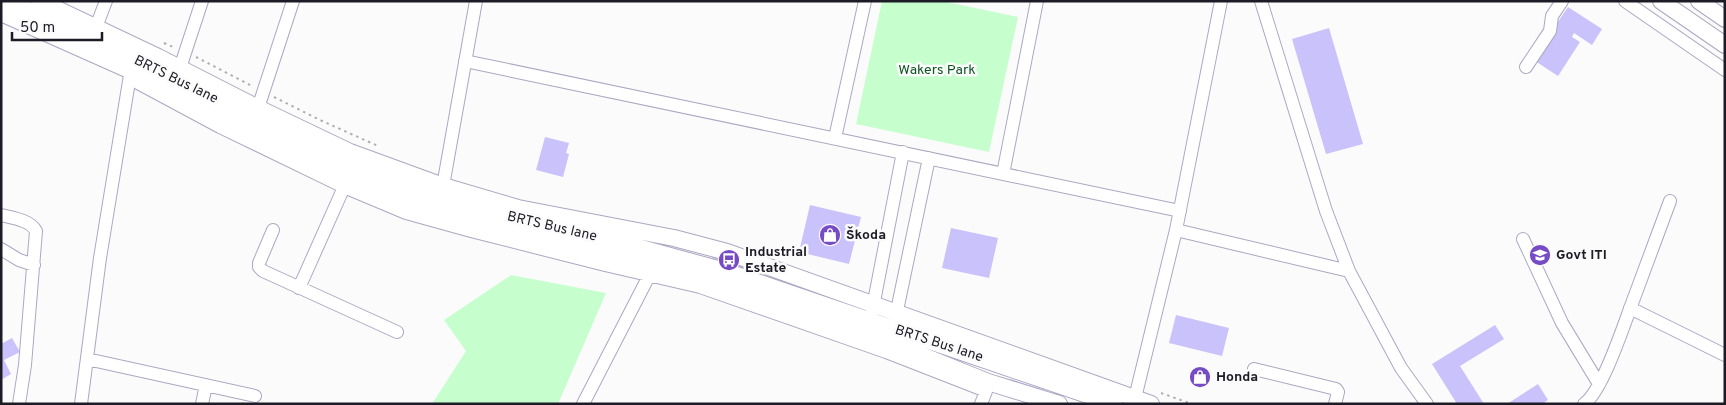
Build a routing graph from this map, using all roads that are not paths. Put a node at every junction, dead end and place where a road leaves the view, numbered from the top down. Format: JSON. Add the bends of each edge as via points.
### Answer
{"nodes":[{"id":1,"x":8,"y":1,"type":"edge"},
{"id":2,"x":40,"y":1,"type":"edge"},
{"id":3,"x":106,"y":1,"type":"edge"},
{"id":4,"x":202,"y":1,"type":"edge"},
{"id":5,"x":293,"y":1,"type":"edge"},
{"id":6,"x":476,"y":1,"type":"edge"},
{"id":7,"x":865,"y":1,"type":"edge"},
{"id":8,"x":1037,"y":1,"type":"edge"},
{"id":9,"x":1221,"y":1,"type":"edge"},
{"id":10,"x":1261,"y":1,"type":"edge"},
{"id":11,"x":1562,"y":1,"type":"edge"},
{"id":12,"x":1625,"y":1,"type":"edge"},
{"id":13,"x":1661,"y":1,"type":"edge"},
{"id":14,"x":1699,"y":1,"type":"edge"},
{"id":15,"x":1,"y":13,"type":"edge"},
{"id":16,"x":1725,"y":19,"type":"edge"},
{"id":17,"x":96,"y":27,"type":"junction"},
{"id":18,"x":1725,"y":45,"type":"edge"},
{"id":19,"x":465,"y":61,"type":"junction"},
{"id":20,"x":134,"y":63,"type":"junction"},
{"id":21,"x":1526,"y":67,"type":"dead end"},
{"id":22,"x":180,"y":68,"type":"junction"},
{"id":23,"x":1725,"y":70,"type":"edge"},
{"id":24,"x":258,"y":108,"type":"junction"},
{"id":25,"x":834,"y":138,"type":"junction"},
{"id":26,"x":903,"y":152,"type":"junction"},
{"id":27,"x":929,"y":158,"type":"junction"},
{"id":28,"x":1002,"y":174,"type":"junction"},
{"id":29,"x":443,"y":186,"type":"junction"},
{"id":30,"x":344,"y":187,"type":"junction"},
{"id":31,"x":1670,"y":201,"type":"dead end"},
{"id":32,"x":1180,"y":211,"type":"junction"},
{"id":33,"x":1,"y":215,"type":"edge"},
{"id":34,"x":274,"y":230,"type":"dead end"},
{"id":35,"x":1176,"y":230,"type":"junction"},
{"id":36,"x":1523,"y":239,"type":"dead end"},
{"id":37,"x":1,"y":248,"type":"edge"},
{"id":38,"x":34,"y":265,"type":"junction"},
{"id":39,"x":1349,"y":271,"type":"junction"},
{"id":40,"x":652,"y":272,"type":"junction"},
{"id":41,"x":299,"y":288,"type":"junction"},
{"id":42,"x":1630,"y":308,"type":"junction"},
{"id":43,"x":897,"y":312,"type":"junction"},
{"id":44,"x":868,"y":326,"type":"junction"},
{"id":45,"x":397,"y":332,"type":"dead end"},
{"id":46,"x":890,"y":341,"type":"junction"},
{"id":47,"x":1725,"y":354,"type":"edge"},
{"id":48,"x":87,"y":359,"type":"junction"},
{"id":49,"x":1254,"y":369,"type":"dead end"},
{"id":50,"x":1599,"y":384,"type":"junction"},
{"id":51,"x":206,"y":385,"type":"junction"},
{"id":52,"x":254,"y":396,"type":"dead end"},
{"id":53,"x":1135,"y":398,"type":"junction"},
{"id":54,"x":1589,"y":403,"type":"edge"},
{"id":55,"x":19,"y":404,"type":"edge"},
{"id":56,"x":81,"y":404,"type":"edge"},
{"id":57,"x":202,"y":404,"type":"edge"},
{"id":58,"x":583,"y":404,"type":"edge"},
{"id":59,"x":981,"y":404,"type":"edge"},
{"id":60,"x":1059,"y":404,"type":"edge"},
{"id":61,"x":1114,"y":404,"type":"edge"},
{"id":62,"x":1151,"y":404,"type":"edge"},
{"id":63,"x":1335,"y":404,"type":"edge"},
{"id":64,"x":1428,"y":404,"type":"edge"}],
"edges":[{"from":1,"to":20,"type":"main road","name":"BRTS Bus lane"},
{"from":2,"to":17,"type":"main road"},
{"from":3,"to":17,"type":"street"},
{"from":4,"to":22,"type":"street"},
{"from":5,"to":24,"type":"street"},
{"from":6,"to":19,"type":"street"},
{"from":7,"to":25,"type":"street"},
{"from":8,"to":28,"type":"street"},
{"from":9,"to":32,"type":"street"},
{"from":10,"to":39,"type":"street","via":[[1326,211]]},
{"from":11,"to":21,"type":"street","via":[[1552,16],[1550,31]]},
{"from":12,"to":23,"type":"street"},
{"from":13,"to":18,"type":"main road"},
{"from":14,"to":16,"type":"main road"},
{"from":15,"to":20,"type":"main road"},
{"from":17,"to":20,"type":"main road"},
{"from":19,"to":25,"type":"street"},
{"from":19,"to":29,"type":"street"},
{"from":20,"to":22,"type":"main road"},
{"from":20,"to":30,"type":"street","via":[[138,83]]},
{"from":20,"to":40,"type":"main road","via":[[263,137],[395,196],[441,213]]},
{"from":20,"to":44,"type":"main road","name":"BRTS Bus lane","via":[[342,161],[393,181],[526,222],[619,242],[725,271]]},
{"from":20,"to":48,"type":"street","via":[[100,258]]},
{"from":22,"to":24,"type":"main road"},
{"from":24,"to":29,"type":"main road","via":[[350,152]]},
{"from":25,"to":26,"type":"street"},
{"from":26,"to":27,"type":"street"},
{"from":26,"to":44,"type":"street"},
{"from":27,"to":28,"type":"street"},
{"from":27,"to":43,"type":"street"},
{"from":28,"to":32,"type":"street"},
{"from":29,"to":44,"type":"main road","via":[[518,208],[674,238],[727,252]]},
{"from":30,"to":40,"type":"street","via":[[406,212],[471,231]]},
{"from":30,"to":41,"type":"street"},
{"from":31,"to":42,"type":"street"},
{"from":32,"to":35,"type":"street"},
{"from":33,"to":38,"type":"street","via":[[33,226],[36,231]]},
{"from":34,"to":41,"type":"street","via":[[259,268]]},
{"from":35,"to":39,"type":"street"},
{"from":35,"to":53,"type":"street"},
{"from":36,"to":50,"type":"street","via":[[1562,324]]},
{"from":37,"to":38,"type":"street"},
{"from":38,"to":55,"type":"street","via":[[26,365]]},
{"from":39,"to":64,"type":"street","via":[[1400,368]]},
{"from":40,"to":44,"type":"main road","via":[[702,279]]},
{"from":40,"to":58,"type":"street"},
{"from":41,"to":45,"type":"street"},
{"from":42,"to":47,"type":"street"},
{"from":42,"to":50,"type":"street"},
{"from":43,"to":44,"type":"main road"},
{"from":43,"to":46,"type":"street"},
{"from":43,"to":53,"type":"main road"},
{"from":44,"to":46,"type":"main road"},
{"from":46,"to":59,"type":"street","via":[[986,391]]},
{"from":46,"to":60,"type":"main road","via":[[988,382]]},
{"from":46,"to":61,"type":"main road","name":"BRTS Bus lane"},
{"from":48,"to":51,"type":"street"},
{"from":48,"to":56,"type":"street"},
{"from":49,"to":63,"type":"street","via":[[1336,389]]},
{"from":50,"to":54,"type":"street"},
{"from":51,"to":52,"type":"street"},
{"from":51,"to":57,"type":"street"},
{"from":53,"to":62,"type":"main road"}]}
